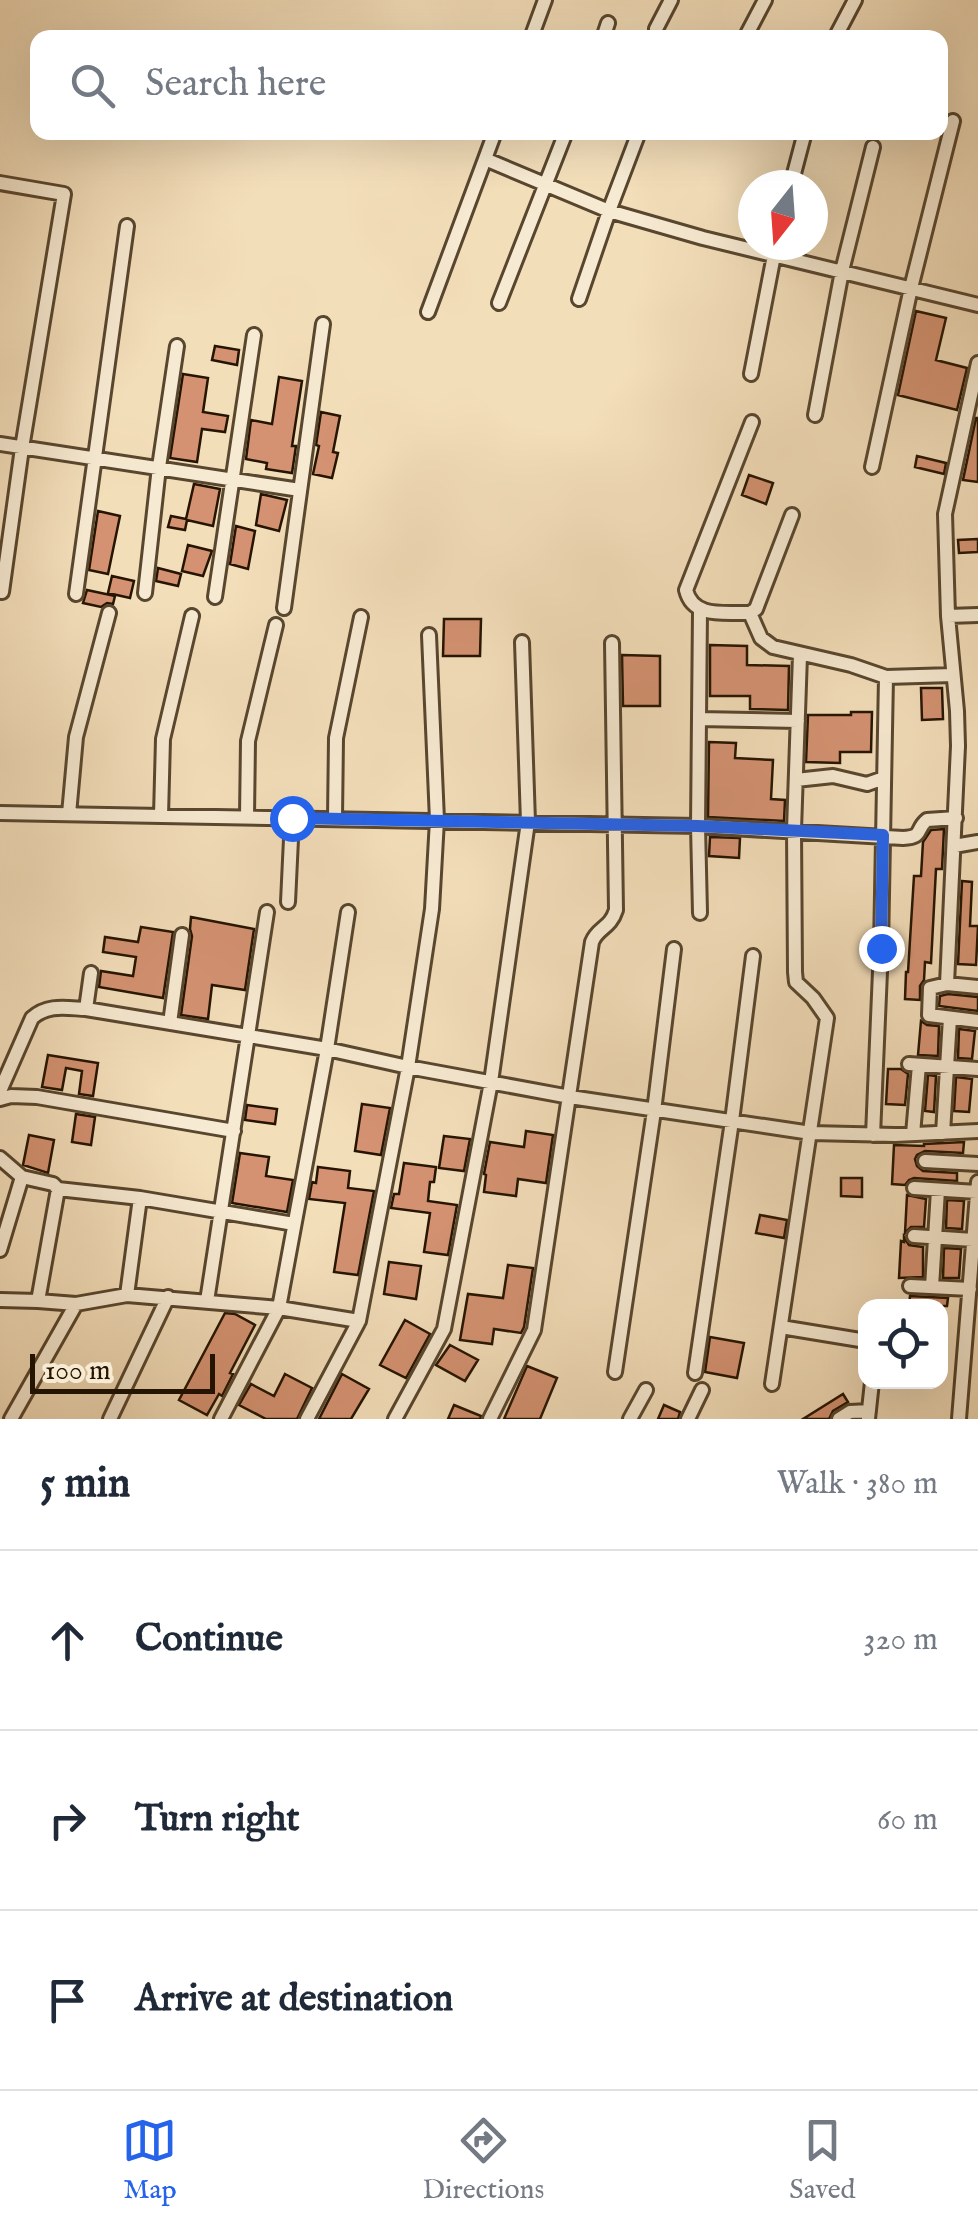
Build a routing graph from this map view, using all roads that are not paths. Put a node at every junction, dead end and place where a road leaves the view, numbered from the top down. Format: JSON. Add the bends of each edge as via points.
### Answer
{"nodes":[{"id":1,"x":545,"y":0,"type":"edge"},
{"id":2,"x":671,"y":0,"type":"edge"},
{"id":3,"x":765,"y":0,"type":"edge"},
{"id":4,"x":855,"y":0,"type":"edge"},
{"id":5,"x":608,"y":23,"type":"dead end"},
{"id":6,"x":656,"y":29,"type":"dead end"},
{"id":7,"x":534,"y":30,"type":"edge"},
{"id":8,"x":606,"y":30,"type":"edge"},
{"id":9,"x":749,"y":30,"type":"edge"},
{"id":10,"x":839,"y":30,"type":"edge"},
{"id":11,"x":953,"y":121,"type":"dead end"},
{"id":12,"x":492,"y":140,"type":"edge"},
{"id":13,"x":563,"y":140,"type":"edge"},
{"id":14,"x":637,"y":140,"type":"edge"},
{"id":15,"x":803,"y":140,"type":"edge"},
{"id":16,"x":873,"y":147,"type":"dead end"},
{"id":17,"x":485,"y":159,"type":"junction"},
{"id":18,"x":795,"y":170,"type":"edge"},
{"id":19,"x":0,"y":183,"type":"edge"},
{"id":20,"x":546,"y":186,"type":"junction"},
{"id":21,"x":609,"y":211,"type":"junction"},
{"id":22,"x":127,"y":226,"type":"dead end"},
{"id":23,"x":738,"y":244,"type":"edge"},
{"id":24,"x":773,"y":260,"type":"edge"},
{"id":25,"x":807,"y":260,"type":"edge"},
{"id":26,"x":842,"y":271,"type":"junction"},
{"id":27,"x":911,"y":288,"type":"junction"},
{"id":28,"x":579,"y":300,"type":"dead end"},
{"id":29,"x":499,"y":303,"type":"dead end"},
{"id":30,"x":978,"y":305,"type":"edge"},
{"id":31,"x":428,"y":312,"type":"dead end"},
{"id":32,"x":323,"y":324,"type":"dead end"},
{"id":33,"x":254,"y":336,"type":"dead end"},
{"id":34,"x":177,"y":346,"type":"dead end"},
{"id":35,"x":978,"y":363,"type":"edge"},
{"id":36,"x":751,"y":374,"type":"dead end"},
{"id":37,"x":814,"y":415,"type":"dead end"},
{"id":38,"x":752,"y":422,"type":"dead end"},
{"id":39,"x":0,"y":444,"type":"edge"},
{"id":40,"x":22,"y":448,"type":"junction"},
{"id":41,"x":95,"y":459,"type":"junction"},
{"id":42,"x":159,"y":467,"type":"junction"},
{"id":43,"x":872,"y":467,"type":"dead end"},
{"id":44,"x":233,"y":479,"type":"junction"},
{"id":45,"x":300,"y":490,"type":"junction"},
{"id":46,"x":792,"y":515,"type":"dead end"},
{"id":47,"x":2,"y":576,"type":"edge"},
{"id":48,"x":2,"y":592,"type":"edge"},
{"id":49,"x":146,"y":593,"type":"dead end"},
{"id":50,"x":76,"y":594,"type":"dead end"},
{"id":51,"x":215,"y":597,"type":"dead end"},
{"id":52,"x":284,"y":608,"type":"dead end"},
{"id":53,"x":700,"y":611,"type":"junction"},
{"id":54,"x":109,"y":613,"type":"dead end"},
{"id":55,"x":750,"y":613,"type":"junction"},
{"id":56,"x":978,"y":615,"type":"edge"},
{"id":57,"x":192,"y":616,"type":"dead end"},
{"id":58,"x":948,"y":616,"type":"junction"},
{"id":59,"x":361,"y":618,"type":"dead end"},
{"id":60,"x":276,"y":625,"type":"dead end"},
{"id":61,"x":429,"y":636,"type":"dead end"},
{"id":62,"x":522,"y":642,"type":"dead end"},
{"id":63,"x":612,"y":644,"type":"dead end"},
{"id":64,"x":800,"y":655,"type":"junction"},
{"id":65,"x":953,"y":675,"type":"junction"},
{"id":66,"x":886,"y":678,"type":"junction"},
{"id":67,"x":699,"y":719,"type":"junction"},
{"id":68,"x":798,"y":721,"type":"junction"},
{"id":69,"x":884,"y":778,"type":"junction"},
{"id":70,"x":796,"y":780,"type":"junction"},
{"id":71,"x":0,"y":813,"type":"edge"},
{"id":72,"x":69,"y":814,"type":"junction"},
{"id":73,"x":161,"y":816,"type":"junction"},
{"id":74,"x":247,"y":817,"type":"junction"},
{"id":75,"x":292,"y":818,"type":"junction"},
{"id":76,"x":335,"y":818,"type":"junction"},
{"id":77,"x":956,"y":818,"type":"junction"},
{"id":78,"x":437,"y":820,"type":"junction"},
{"id":79,"x":528,"y":822,"type":"junction"},
{"id":80,"x":614,"y":824,"type":"junction"},
{"id":81,"x":698,"y":826,"type":"junction"},
{"id":82,"x":794,"y":830,"type":"junction"},
{"id":83,"x":883,"y":835,"type":"junction"},
{"id":84,"x":978,"y":842,"type":"edge"},
{"id":85,"x":954,"y":846,"type":"junction"},
{"id":86,"x":288,"y":902,"type":"dead end"},
{"id":87,"x":267,"y":912,"type":"dead end"},
{"id":88,"x":348,"y":912,"type":"dead end"},
{"id":89,"x":700,"y":913,"type":"dead end"},
{"id":90,"x":182,"y":936,"type":"dead end"},
{"id":91,"x":674,"y":949,"type":"dead end"},
{"id":92,"x":753,"y":956,"type":"dead end"},
{"id":93,"x":91,"y":973,"type":"dead end"},
{"id":94,"x":947,"y":984,"type":"junction"},
{"id":95,"x":978,"y":987,"type":"edge"},
{"id":96,"x":86,"y":1010,"type":"junction"},
{"id":97,"x":950,"y":1018,"type":"junction"},
{"id":98,"x":978,"y":1021,"type":"edge"},
{"id":99,"x":170,"y":1024,"type":"junction"},
{"id":100,"x":250,"y":1036,"type":"junction"},
{"id":101,"x":327,"y":1049,"type":"junction"},
{"id":102,"x":948,"y":1067,"type":"junction"},
{"id":103,"x":408,"y":1068,"type":"junction"},
{"id":104,"x":978,"y":1069,"type":"edge"},
{"id":105,"x":491,"y":1082,"type":"junction"},
{"id":106,"x":0,"y":1092,"type":"edge"},
{"id":107,"x":570,"y":1097,"type":"junction"},
{"id":108,"x":0,"y":1100,"type":"edge"},
{"id":109,"x":654,"y":1111,"type":"junction"},
{"id":110,"x":732,"y":1121,"type":"junction"},
{"id":111,"x":978,"y":1130,"type":"edge"},
{"id":112,"x":234,"y":1131,"type":"junction"},
{"id":113,"x":943,"y":1132,"type":"junction"},
{"id":114,"x":811,"y":1133,"type":"junction"},
{"id":115,"x":913,"y":1134,"type":"junction"},
{"id":116,"x":872,"y":1135,"type":"junction"},
{"id":117,"x":0,"y":1158,"type":"edge"},
{"id":118,"x":925,"y":1160,"type":"dead end"},
{"id":119,"x":978,"y":1164,"type":"edge"},
{"id":120,"x":22,"y":1177,"type":"junction"},
{"id":121,"x":978,"y":1182,"type":"edge"},
{"id":122,"x":914,"y":1188,"type":"dead end"},
{"id":123,"x":58,"y":1189,"type":"junction"},
{"id":124,"x":938,"y":1190,"type":"junction"},
{"id":125,"x":977,"y":1192,"type":"edge"},
{"id":126,"x":140,"y":1198,"type":"junction"},
{"id":127,"x":222,"y":1213,"type":"junction"},
{"id":128,"x":294,"y":1224,"type":"junction"},
{"id":129,"x":914,"y":1236,"type":"dead end"},
{"id":130,"x":936,"y":1238,"type":"junction"},
{"id":131,"x":974,"y":1240,"type":"junction"},
{"id":132,"x":0,"y":1250,"type":"edge"},
{"id":133,"x":910,"y":1286,"type":"dead end"},
{"id":134,"x":932,"y":1287,"type":"junction"},
{"id":135,"x":970,"y":1289,"type":"junction"},
{"id":136,"x":127,"y":1295,"type":"junction"},
{"id":137,"x":168,"y":1297,"type":"junction"},
{"id":138,"x":0,"y":1300,"type":"edge"},
{"id":139,"x":207,"y":1300,"type":"junction"},
{"id":140,"x":38,"y":1301,"type":"junction"},
{"id":141,"x":76,"y":1304,"type":"junction"},
{"id":142,"x":279,"y":1308,"type":"junction"},
{"id":143,"x":359,"y":1321,"type":"junction"},
{"id":144,"x":781,"y":1327,"type":"junction"},
{"id":145,"x":972,"y":1336,"type":"edge"},
{"id":146,"x":858,"y":1340,"type":"edge"},
{"id":147,"x":615,"y":1372,"type":"dead end"},
{"id":148,"x":696,"y":1373,"type":"dead end"},
{"id":149,"x":772,"y":1384,"type":"dead end"},
{"id":150,"x":871,"y":1389,"type":"edge"},
{"id":151,"x":646,"y":1390,"type":"dead end"},
{"id":152,"x":702,"y":1390,"type":"dead end"},
{"id":153,"x":869,"y":1415,"type":"edge"},
{"id":154,"x":11,"y":1419,"type":"edge"},
{"id":155,"x":110,"y":1419,"type":"edge"},
{"id":156,"x":221,"y":1419,"type":"edge"},
{"id":157,"x":308,"y":1419,"type":"edge"},
{"id":158,"x":395,"y":1419,"type":"edge"},
{"id":159,"x":490,"y":1419,"type":"edge"},
{"id":160,"x":630,"y":1419,"type":"edge"},
{"id":161,"x":688,"y":1419,"type":"edge"},
{"id":162,"x":839,"y":1419,"type":"edge"},
{"id":163,"x":960,"y":1419,"type":"edge"}],
"edges":[{"from":1,"to":7,"type":"street"},
{"from":2,"to":6,"type":"street"},
{"from":3,"to":9,"type":"street"},
{"from":4,"to":10,"type":"street"},
{"from":5,"to":8,"type":"street"},
{"from":11,"to":27,"type":"street"},
{"from":12,"to":17,"type":"street"},
{"from":13,"to":20,"type":"street"},
{"from":14,"to":21,"type":"street"},
{"from":15,"to":18,"type":"street"},
{"from":16,"to":26,"type":"street"},
{"from":17,"to":20,"type":"street"},
{"from":17,"to":31,"type":"street"},
{"from":19,"to":40,"type":"street","via":[[64,194]]},
{"from":20,"to":21,"type":"street"},
{"from":20,"to":29,"type":"street"},
{"from":21,"to":23,"type":"street"},
{"from":21,"to":28,"type":"street"},
{"from":22,"to":41,"type":"street"},
{"from":24,"to":36,"type":"street"},
{"from":25,"to":26,"type":"street"},
{"from":26,"to":27,"type":"street"},
{"from":26,"to":37,"type":"street"},
{"from":27,"to":30,"type":"street"},
{"from":27,"to":43,"type":"street"},
{"from":32,"to":45,"type":"street"},
{"from":33,"to":44,"type":"street"},
{"from":34,"to":42,"type":"street"},
{"from":35,"to":58,"type":"street","via":[[945,514]]},
{"from":38,"to":53,"type":"street","via":[[686,590]]},
{"from":39,"to":40,"type":"street"},
{"from":40,"to":41,"type":"street"},
{"from":40,"to":47,"type":"street"},
{"from":41,"to":42,"type":"street"},
{"from":41,"to":50,"type":"street"},
{"from":42,"to":44,"type":"street"},
{"from":42,"to":49,"type":"street"},
{"from":44,"to":45,"type":"street"},
{"from":44,"to":51,"type":"street"},
{"from":45,"to":52,"type":"street"},
{"from":46,"to":55,"type":"street"},
{"from":47,"to":48,"type":"street"},
{"from":53,"to":55,"type":"street"},
{"from":53,"to":67,"type":"street"},
{"from":54,"to":72,"type":"street","via":[[76,737]]},
{"from":55,"to":64,"type":"street","via":[[761,638]]},
{"from":56,"to":58,"type":"street"},
{"from":57,"to":73,"type":"street","via":[[163,739]]},
{"from":58,"to":65,"type":"street"},
{"from":59,"to":76,"type":"street","via":[[336,738]]},
{"from":60,"to":74,"type":"street","via":[[248,741]]},
{"from":61,"to":78,"type":"street"},
{"from":62,"to":79,"type":"street"},
{"from":63,"to":80,"type":"street"},
{"from":64,"to":66,"type":"street"},
{"from":64,"to":68,"type":"street"},
{"from":65,"to":66,"type":"street"},
{"from":65,"to":77,"type":"street"},
{"from":66,"to":69,"type":"street"},
{"from":67,"to":68,"type":"street"},
{"from":67,"to":81,"type":"street"},
{"from":68,"to":70,"type":"street"},
{"from":69,"to":70,"type":"street","via":[[866,784],[833,776]]},
{"from":69,"to":83,"type":"street"},
{"from":70,"to":82,"type":"street"},
{"from":71,"to":72,"type":"street"},
{"from":72,"to":73,"type":"street"},
{"from":73,"to":74,"type":"street"},
{"from":74,"to":75,"type":"street"},
{"from":75,"to":76,"type":"street"},
{"from":75,"to":86,"type":"street"},
{"from":76,"to":78,"type":"street"},
{"from":77,"to":83,"type":"street","via":[[927,820],[914,838]]},
{"from":77,"to":85,"type":"street"},
{"from":78,"to":79,"type":"street"},
{"from":78,"to":103,"type":"street","via":[[432,909]]},
{"from":79,"to":80,"type":"street"},
{"from":79,"to":105,"type":"street"},
{"from":80,"to":81,"type":"street"},
{"from":80,"to":107,"type":"street","via":[[616,910],[592,942]]},
{"from":81,"to":82,"type":"street"},
{"from":81,"to":89,"type":"street"},
{"from":82,"to":83,"type":"street"},
{"from":82,"to":114,"type":"street","via":[[796,982],[827,1018]]},
{"from":83,"to":116,"type":"street"},
{"from":84,"to":85,"type":"street"},
{"from":85,"to":94,"type":"street"},
{"from":87,"to":100,"type":"street"},
{"from":88,"to":101,"type":"street"},
{"from":90,"to":99,"type":"street"},
{"from":91,"to":109,"type":"street"},
{"from":92,"to":110,"type":"street"},
{"from":93,"to":96,"type":"street"},
{"from":94,"to":95,"type":"street"},
{"from":94,"to":97,"type":"street","via":[[930,988],[928,1012]]},
{"from":96,"to":99,"type":"street"},
{"from":96,"to":106,"type":"street","via":[[50,1007],[32,1018]]},
{"from":97,"to":98,"type":"street"},
{"from":97,"to":102,"type":"street"},
{"from":99,"to":100,"type":"street"},
{"from":100,"to":101,"type":"street"},
{"from":100,"to":112,"type":"street"},
{"from":101,"to":103,"type":"street"},
{"from":101,"to":128,"type":"street"},
{"from":102,"to":104,"type":"street"},
{"from":102,"to":113,"type":"street"},
{"from":102,"to":115,"type":"street","via":[[914,1064]]},
{"from":103,"to":105,"type":"street"},
{"from":103,"to":143,"type":"street"},
{"from":105,"to":107,"type":"street"},
{"from":105,"to":158,"type":"street","via":[[444,1329]]},
{"from":107,"to":109,"type":"street"},
{"from":107,"to":159,"type":"street","via":[[534,1330]]},
{"from":108,"to":112,"type":"street","via":[[37,1096]]},
{"from":109,"to":110,"type":"street"},
{"from":109,"to":147,"type":"street"},
{"from":110,"to":114,"type":"street"},
{"from":110,"to":148,"type":"street"},
{"from":111,"to":113,"type":"street"},
{"from":112,"to":127,"type":"street"},
{"from":113,"to":115,"type":"street"},
{"from":114,"to":116,"type":"street"},
{"from":114,"to":144,"type":"street"},
{"from":115,"to":116,"type":"street"},
{"from":117,"to":120,"type":"street"},
{"from":118,"to":119,"type":"street"},
{"from":120,"to":123,"type":"street"},
{"from":120,"to":132,"type":"street"},
{"from":121,"to":125,"type":"street"},
{"from":122,"to":124,"type":"street"},
{"from":123,"to":126,"type":"street"},
{"from":123,"to":140,"type":"street"},
{"from":124,"to":125,"type":"street"},
{"from":124,"to":130,"type":"street"},
{"from":125,"to":131,"type":"street"},
{"from":126,"to":127,"type":"street"},
{"from":126,"to":136,"type":"street"},
{"from":127,"to":128,"type":"street"},
{"from":127,"to":139,"type":"street"},
{"from":128,"to":142,"type":"street"},
{"from":129,"to":130,"type":"street"},
{"from":130,"to":131,"type":"street"},
{"from":130,"to":134,"type":"street"},
{"from":131,"to":135,"type":"street"},
{"from":133,"to":134,"type":"street"},
{"from":134,"to":135,"type":"street"},
{"from":135,"to":145,"type":"street"},
{"from":136,"to":137,"type":"street"},
{"from":136,"to":141,"type":"street"},
{"from":137,"to":139,"type":"street"},
{"from":137,"to":155,"type":"street"},
{"from":138,"to":140,"type":"street"},
{"from":139,"to":142,"type":"street"},
{"from":140,"to":141,"type":"street"},
{"from":141,"to":154,"type":"street"},
{"from":142,"to":143,"type":"street"},
{"from":142,"to":156,"type":"street"},
{"from":143,"to":157,"type":"street"},
{"from":144,"to":146,"type":"street"},
{"from":144,"to":149,"type":"street"},
{"from":145,"to":163,"type":"street"},
{"from":150,"to":153,"type":"street"},
{"from":151,"to":160,"type":"street"},
{"from":152,"to":161,"type":"street"},
{"from":153,"to":162,"type":"street","via":[[850,1412]]}]}
